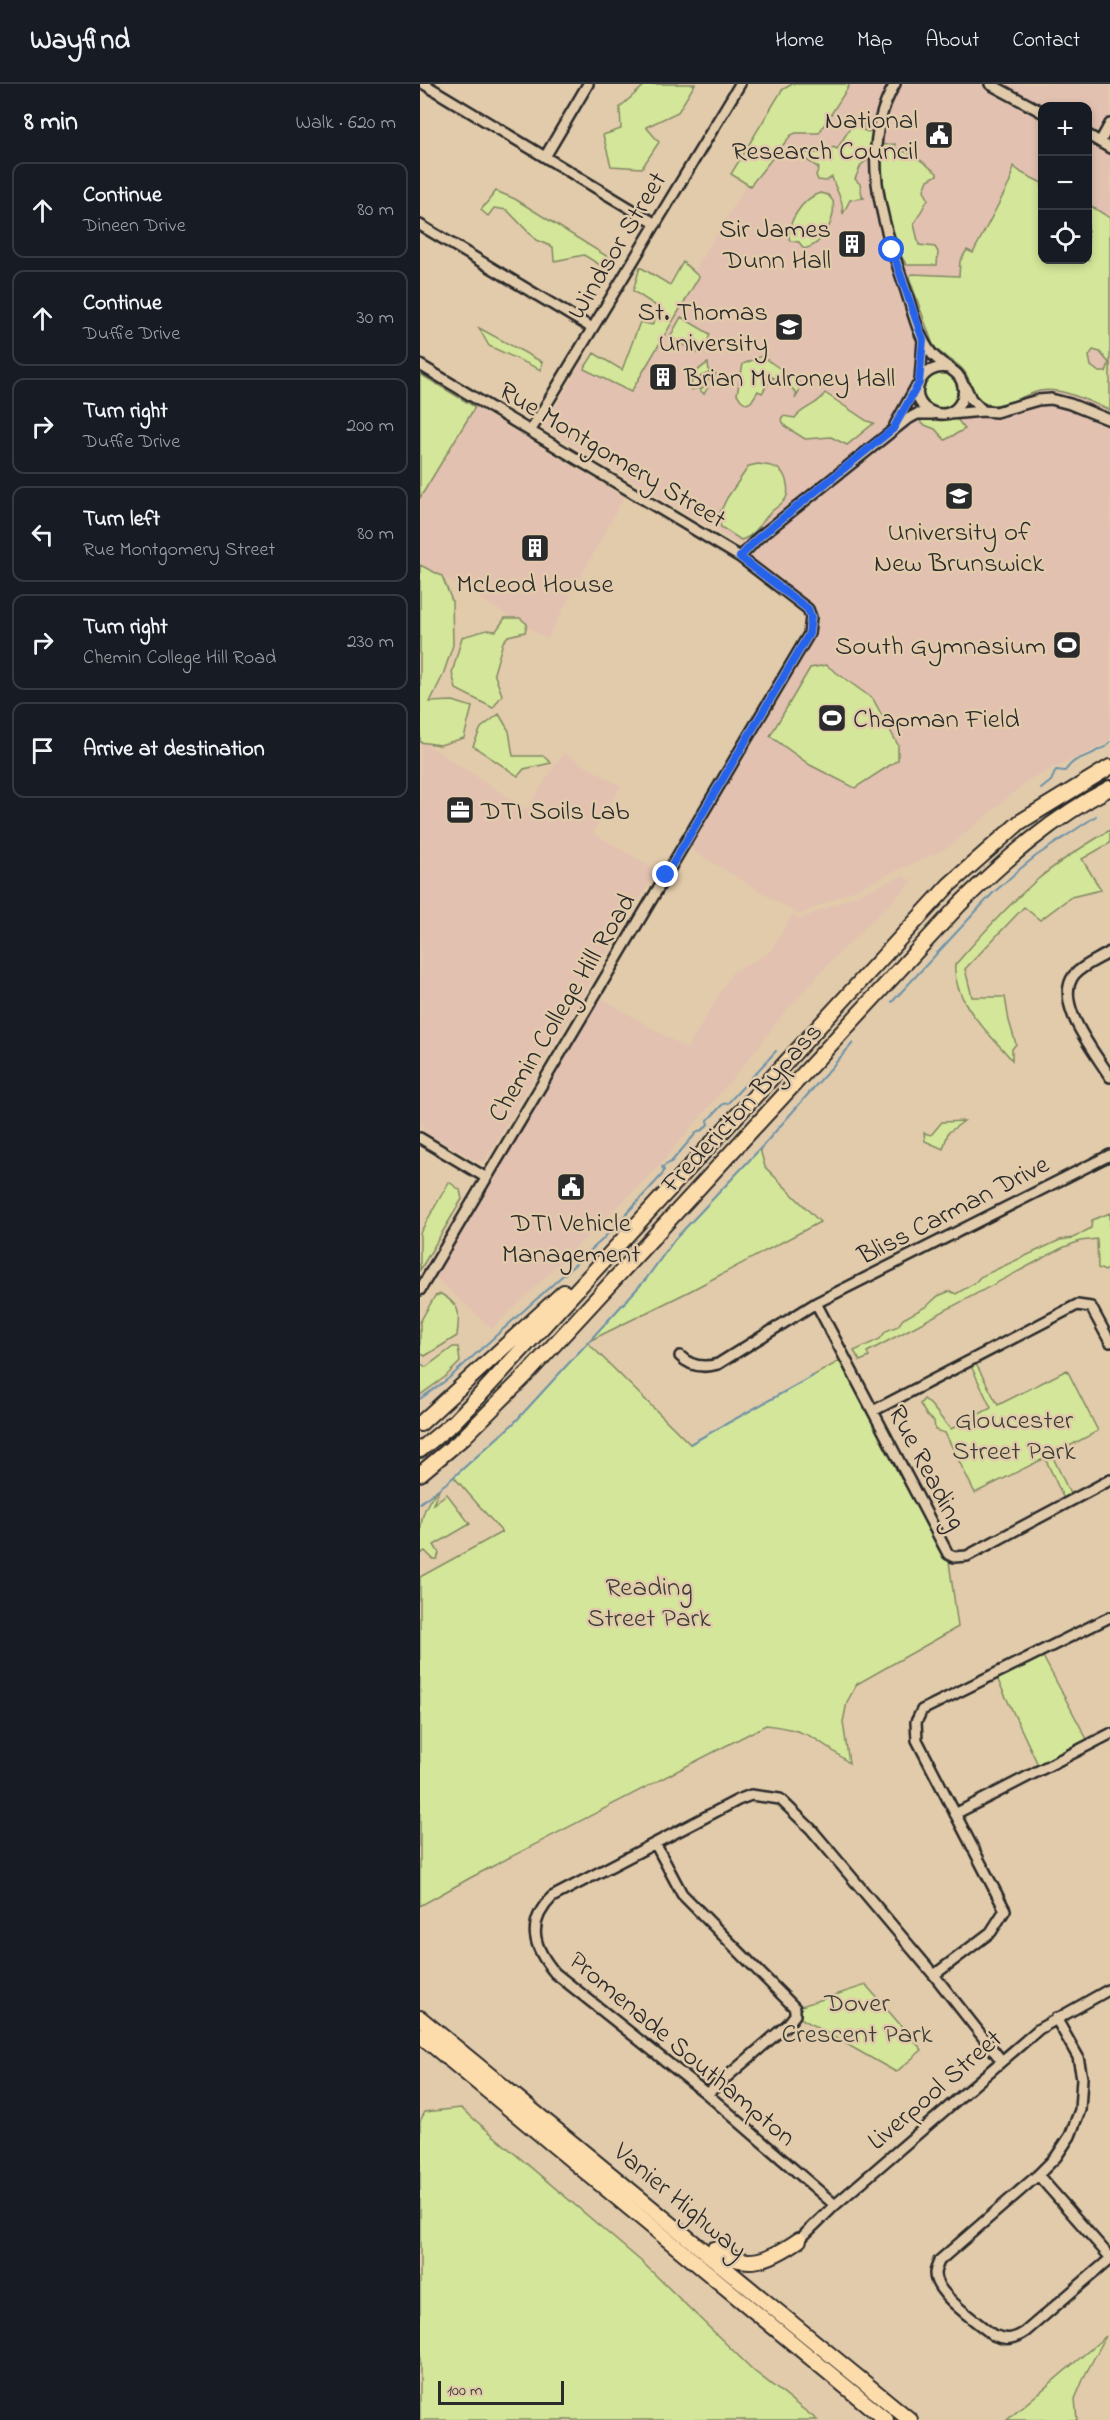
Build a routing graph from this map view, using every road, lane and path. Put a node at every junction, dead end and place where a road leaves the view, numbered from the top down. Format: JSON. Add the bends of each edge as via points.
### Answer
{"nodes":[{"id":1,"x":426,"y":84,"type":"edge"},
{"id":2,"x":588,"y":84,"type":"edge"},
{"id":3,"x":740,"y":84,"type":"edge"},
{"id":4,"x":895,"y":84,"type":"edge"},
{"id":5,"x":990,"y":84,"type":"edge"},
{"id":6,"x":1038,"y":110,"type":"edge"},
{"id":7,"x":1110,"y":124,"type":"edge"},
{"id":8,"x":1092,"y":137,"type":"edge"},
{"id":9,"x":1100,"y":142,"type":"junction"},
{"id":10,"x":1110,"y":148,"type":"edge"},
{"id":11,"x":545,"y":157,"type":"junction"},
{"id":12,"x":656,"y":224,"type":"junction"},
{"id":13,"x":420,"y":225,"type":"edge"},
{"id":14,"x":592,"y":328,"type":"junction"},
{"id":15,"x":923,"y":340,"type":"junction"},
{"id":16,"x":420,"y":364,"type":"edge"},
{"id":17,"x":951,"y":369,"type":"junction"},
{"id":18,"x":920,"y":382,"type":"junction"},
{"id":19,"x":964,"y":383,"type":"junction"},
{"id":20,"x":982,"y":411,"type":"junction"},
{"id":21,"x":942,"y":414,"type":"junction"},
{"id":22,"x":1110,"y":420,"type":"edge"},
{"id":23,"x":893,"y":429,"type":"junction"},
{"id":24,"x":531,"y":430,"type":"junction"},
{"id":25,"x":740,"y":557,"type":"junction"},
{"id":26,"x":808,"y":609,"type":"joint"},
{"id":27,"x":1110,"y":767,"type":"edge"},
{"id":28,"x":1110,"y":788,"type":"edge"},
{"id":29,"x":1110,"y":952,"type":"edge"},
{"id":30,"x":1110,"y":1077,"type":"edge"},
{"id":31,"x":420,"y":1138,"type":"edge"},
{"id":32,"x":1110,"y":1155,"type":"edge"},
{"id":33,"x":485,"y":1177,"type":"junction"},
{"id":34,"x":617,"y":1244,"type":"junction"},
{"id":35,"x":420,"y":1290,"type":"edge"},
{"id":36,"x":816,"y":1303,"type":"junction"},
{"id":37,"x":1110,"y":1342,"type":"edge"},
{"id":38,"x":680,"y":1356,"type":"dead end"},
{"id":39,"x":873,"y":1411,"type":"junction"},
{"id":40,"x":420,"y":1424,"type":"edge"},
{"id":41,"x":420,"y":1450,"type":"edge"},
{"id":42,"x":420,"y":1474,"type":"edge"},
{"id":43,"x":1110,"y":1480,"type":"edge"},
{"id":44,"x":1110,"y":1617,"type":"edge"},
{"id":45,"x":1110,"y":1734,"type":"edge"},
{"id":46,"x":955,"y":1814,"type":"junction"},
{"id":47,"x":656,"y":1845,"type":"junction"},
{"id":48,"x":934,"y":1976,"type":"junction"},
{"id":49,"x":1110,"y":1989,"type":"edge"},
{"id":50,"x":420,"y":2018,"type":"edge"},
{"id":51,"x":1056,"y":2018,"type":"junction"},
{"id":52,"x":420,"y":2035,"type":"edge"},
{"id":53,"x":1001,"y":2061,"type":"junction"},
{"id":54,"x":707,"y":2094,"type":"junction"},
{"id":55,"x":1038,"y":2175,"type":"junction"},
{"id":56,"x":835,"y":2205,"type":"junction"},
{"id":57,"x":658,"y":2213,"type":"junction"},
{"id":58,"x":799,"y":2240,"type":"joint"},
{"id":59,"x":1110,"y":2258,"type":"edge"},
{"id":60,"x":886,"y":2420,"type":"edge"},
{"id":61,"x":910,"y":2420,"type":"edge"}],
"edges":[{"from":1,"to":11,"type":"street"},
{"from":2,"to":11,"type":"street"},
{"from":3,"to":12,"type":"street","name":"Windsor Street"},
{"from":4,"to":15,"type":"street","via":[[880,122],[876,182],[892,250]]},
{"from":5,"to":6,"type":"street"},
{"from":7,"to":9,"type":"street"},
{"from":8,"to":9,"type":"street"},
{"from":9,"to":10,"type":"street"},
{"from":11,"to":12,"type":"street"},
{"from":12,"to":14,"type":"street","name":"Windsor Street"},
{"from":13,"to":14,"type":"street"},
{"from":14,"to":24,"type":"street","name":"Windsor Street"},
{"from":15,"to":17,"type":"street","via":[[932,355]]},
{"from":15,"to":18,"type":"street"},
{"from":16,"to":24,"type":"street","name":"Rue Montgomery Street"},
{"from":17,"to":18,"type":"street","via":[[936,368]]},
{"from":17,"to":19,"type":"street"},
{"from":18,"to":21,"type":"street","via":[[921,402],[930,411]]},
{"from":18,"to":23,"type":"street"},
{"from":19,"to":20,"type":"street"},
{"from":19,"to":21,"type":"street","via":[[963,400],[956,409]]},
{"from":20,"to":21,"type":"street"},
{"from":20,"to":22,"type":"street","via":[[1000,412],[1051,399]]},
{"from":21,"to":23,"type":"street","via":[[917,414]]},
{"from":23,"to":25,"type":"street","via":[[758,538]]},
{"from":24,"to":25,"type":"street","name":"Rue Montgomery Street"},
{"from":25,"to":26,"type":"street","name":"Rue Montgomery Street"},
{"from":26,"to":33,"type":"street","name":"Chemin College Hill Road","via":[[809,634]]},
{"from":27,"to":34,"type":"highway","name":"Fredericton Bypass","via":[[1020,822],[949,885]]},
{"from":28,"to":42,"type":"highway","name":"Fredericton Bypass","via":[[1042,829],[960,904],[530,1372]]},
{"from":29,"to":30,"type":"street","via":[[1081,969],[1067,992],[1073,1016]]},
{"from":31,"to":33,"type":"street"},
{"from":32,"to":36,"type":"street","name":"Bliss Carman Drive"},
{"from":33,"to":35,"type":"street","name":"Chemin College Hill Road"},
{"from":34,"to":40,"type":"highway"},
{"from":34,"to":41,"type":"highway","name":"Fredericton Bypass","via":[[481,1394]]},
{"from":36,"to":38,"type":"street","name":"Bliss Carman Drive","via":[[718,1364],[695,1366]]},
{"from":36,"to":39,"type":"street","name":"Rue Reading"},
{"from":37,"to":39,"type":"street","via":[[1090,1307],[1077,1305]]},
{"from":39,"to":43,"type":"street","name":"Rue Reading","via":[[948,1554],[954,1557],[967,1556]]},
{"from":44,"to":46,"type":"street","via":[[922,1710],[916,1722],[917,1740]]},
{"from":45,"to":46,"type":"street"},
{"from":46,"to":48,"type":"street","via":[[1005,1910],[991,1932]]},
{"from":47,"to":48,"type":"street","name":"Promenade Southampton","via":[[752,1795],[780,1799],[811,1829]]},
{"from":47,"to":54,"type":"street","via":[[682,1894],[795,2008],[788,2024]]},
{"from":47,"to":54,"type":"street","name":"Promenade Southampton","via":[[552,1897],[536,1919],[536,1943],[555,1973]]},
{"from":48,"to":53,"type":"street","name":"Promenade Southampton"},
{"from":49,"to":51,"type":"street","name":"Liverpool Street"},
{"from":50,"to":57,"type":"highway","name":"Vanier Highway"},
{"from":51,"to":53,"type":"street","name":"Liverpool Street"},
{"from":51,"to":55,"type":"street","via":[[1078,2057],[1082,2096],[1076,2124],[1064,2147]]},
{"from":52,"to":60,"type":"highway","name":"Vanier Highway"},
{"from":53,"to":56,"type":"street","name":"Liverpool Street"},
{"from":54,"to":56,"type":"street","name":"Promenade Southampton"},
{"from":55,"to":59,"type":"street"},
{"from":55,"to":59,"type":"street","via":[[939,2260],[935,2272],[942,2292],[993,2335],[1015,2339]]},
{"from":56,"to":58,"type":"street","name":"Liverpool Street"},
{"from":57,"to":58,"type":"highway","via":[[729,2259],[744,2262],[771,2257]]},
{"from":57,"to":61,"type":"highway","name":"Vanier Highway"}]}
